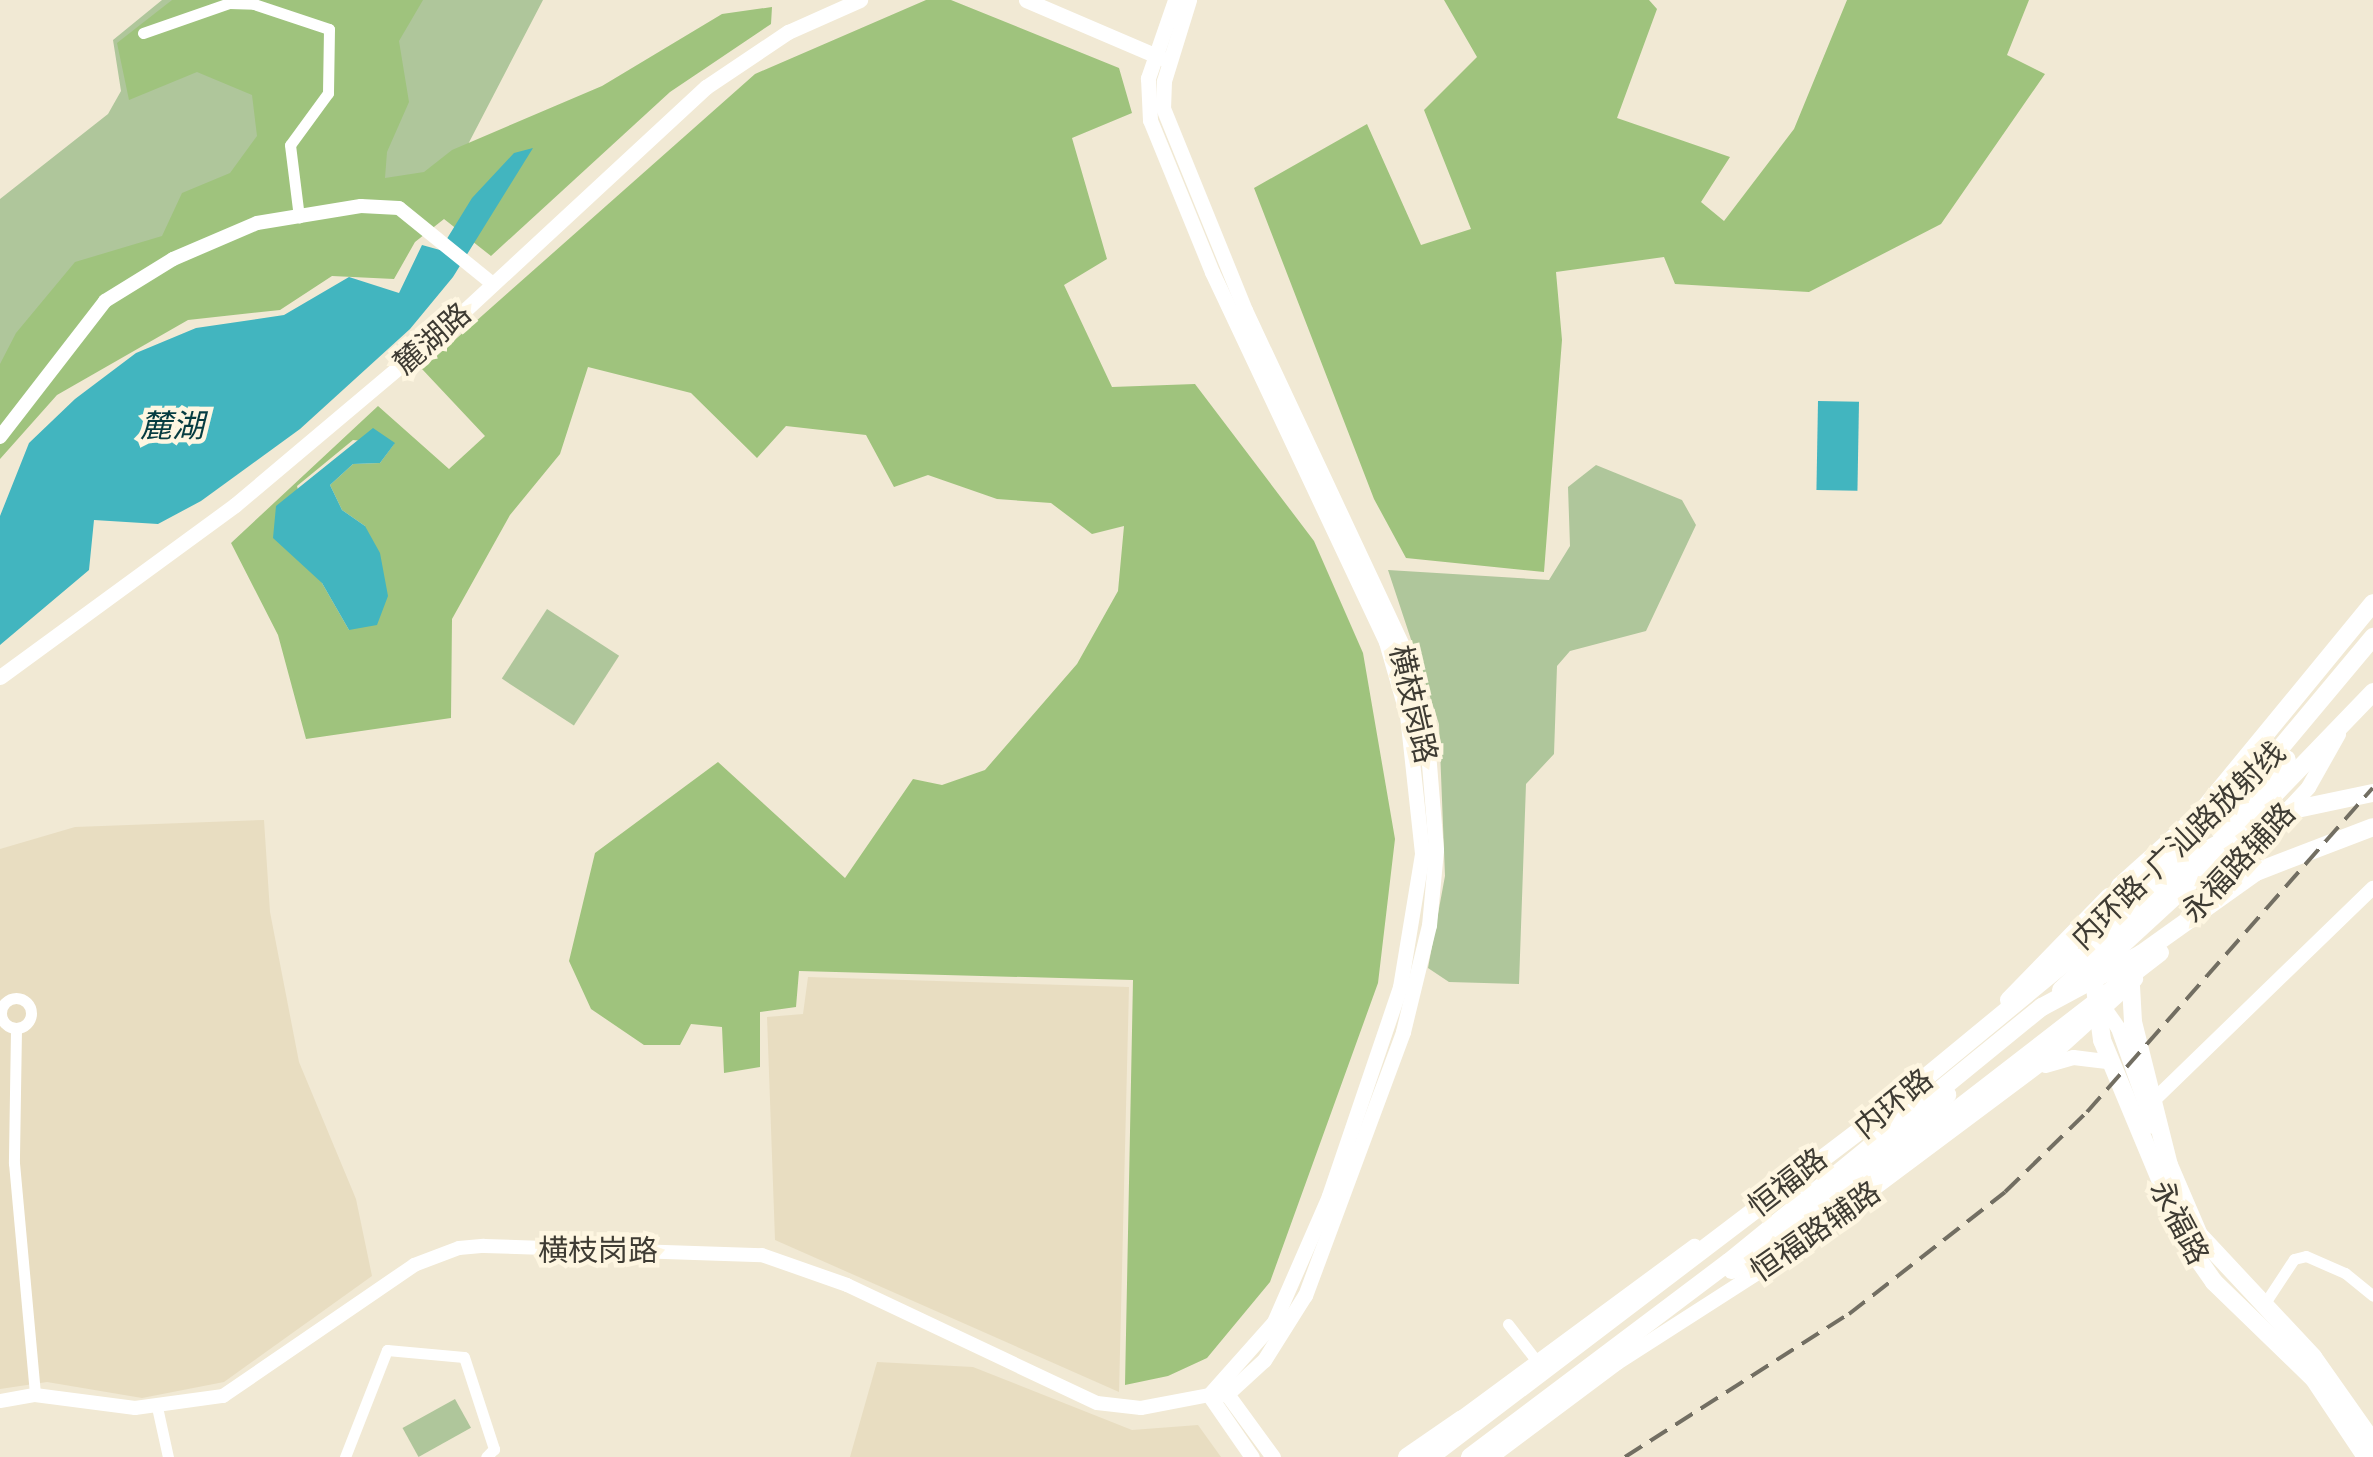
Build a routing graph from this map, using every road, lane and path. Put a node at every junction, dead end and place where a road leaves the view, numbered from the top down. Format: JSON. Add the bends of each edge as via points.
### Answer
{"nodes":[{"id":1,"x":860,"y":0,"type":"edge"},
{"id":2,"x":1026,"y":0,"type":"edge"},
{"id":3,"x":1175,"y":0,"type":"edge"},
{"id":4,"x":1188,"y":0,"type":"edge"},
{"id":5,"x":143,"y":33,"type":"dead end"},
{"id":6,"x":1162,"y":58,"type":"junction"},
{"id":7,"x":299,"y":216,"type":"junction"},
{"id":8,"x":493,"y":284,"type":"junction"},
{"id":9,"x":0,"y":437,"type":"edge"},
{"id":10,"x":2373,"y":604,"type":"edge"},
{"id":11,"x":2373,"y":637,"type":"edge"},
{"id":12,"x":2373,"y":655,"type":"edge"},
{"id":13,"x":0,"y":677,"type":"edge"},
{"id":14,"x":2373,"y":692,"type":"edge"},
{"id":15,"x":2340,"y":730,"type":"junction"},
{"id":16,"x":2373,"y":793,"type":"edge"},
{"id":17,"x":2373,"y":827,"type":"edge"},
{"id":18,"x":2256,"y":872,"type":"junction"},
{"id":19,"x":2120,"y":886,"type":"junction"},
{"id":20,"x":2373,"y":888,"type":"edge"},
{"id":21,"x":2141,"y":929,"type":"junction"},
{"id":22,"x":2092,"y":974,"type":"junction"},
{"id":23,"x":2128,"y":988,"type":"junction"},
{"id":24,"x":2073,"y":989,"type":"junction"},
{"id":25,"x":2016,"y":996,"type":"junction"},
{"id":26,"x":2,"y":1001,"type":"edge"},
{"id":27,"x":2042,"y":1007,"type":"junction"},
{"id":28,"x":2099,"y":1008,"type":"junction"},
{"id":29,"x":16,"y":1029,"type":"junction"},
{"id":30,"x":2129,"y":1036,"type":"junction"},
{"id":31,"x":2111,"y":1062,"type":"junction"},
{"id":32,"x":2028,"y":1073,"type":"junction"},
{"id":33,"x":2143,"y":1104,"type":"junction"},
{"id":34,"x":1756,"y":1205,"type":"junction"},
{"id":35,"x":1809,"y":1237,"type":"junction"},
{"id":36,"x":1678,"y":1269,"type":"junction"},
{"id":37,"x":1700,"y":1289,"type":"junction"},
{"id":38,"x":2373,"y":1296,"type":"edge"},
{"id":39,"x":2263,"y":1306,"type":"junction"},
{"id":40,"x":1508,"y":1324,"type":"dead end"},
{"id":41,"x":1541,"y":1367,"type":"junction"},
{"id":42,"x":1209,"y":1394,"type":"junction"},
{"id":43,"x":1227,"y":1394,"type":"junction"},
{"id":44,"x":35,"y":1395,"type":"junction"},
{"id":45,"x":0,"y":1401,"type":"edge"},
{"id":46,"x":158,"y":1407,"type":"junction"},
{"id":47,"x":2373,"y":1442,"type":"edge"},
{"id":48,"x":1421,"y":1455,"type":"edge"},
{"id":49,"x":168,"y":1457,"type":"edge"},
{"id":50,"x":345,"y":1457,"type":"edge"},
{"id":51,"x":486,"y":1457,"type":"edge"},
{"id":52,"x":1252,"y":1457,"type":"edge"},
{"id":53,"x":1273,"y":1457,"type":"edge"},
{"id":54,"x":1469,"y":1457,"type":"edge"},
{"id":55,"x":1490,"y":1457,"type":"edge"},
{"id":56,"x":2366,"y":1457,"type":"edge"}],
"edges":[{"from":1,"to":8,"type":"main road","name":"麓湖路","via":[[776,39],[706,87]]},
{"from":2,"to":6,"type":"main road"},
{"from":3,"to":6,"type":"main road","name":"横枝岗路"},
{"from":4,"to":6,"type":"main road","name":"横枝岗路"},
{"from":5,"to":7,"type":"street","via":[[230,3],[254,4],[329,29],[328,93],[290,144]]},
{"from":6,"to":42,"type":"main road","name":"横枝岗路","via":[[1145,91],[1150,120],[1212,272],[1394,661],[1422,835],[1416,921],[1400,987],[1330,1196],[1274,1322]]},
{"from":6,"to":43,"type":"main road","name":"横枝岗路","via":[[1164,108],[1192,184],[1405,652],[1428,752],[1436,850],[1414,991],[1338,1209],[1283,1336]]},
{"from":7,"to":8,"type":"street","via":[[398,208]]},
{"from":7,"to":9,"type":"street","via":[[257,224],[173,259],[104,301]]},
{"from":8,"to":13,"type":"main road","name":"麓湖路","via":[[232,509]]},
{"from":10,"to":19,"type":"main road","name":"永福路","via":[[2199,814]]},
{"from":11,"to":25,"type":"main road","name":"内环路-广汕路放射线","via":[[2235,798]]},
{"from":12,"to":27,"type":"main road","via":[[2170,886]]},
{"from":14,"to":15,"type":"main road"},
{"from":15,"to":21,"type":"main road"},
{"from":15,"to":23,"type":"main road","name":"永福路辅路","via":[[2308,787]]},
{"from":16,"to":25,"type":"main road","name":"内环路","via":[[2295,806],[2224,837]]},
{"from":17,"to":18,"type":"main road","name":"内环路"},
{"from":18,"to":27,"type":"main road","name":"内环路","via":[[2141,954]]},
{"from":18,"to":37,"type":"main road","via":[[1892,1161],[1778,1244]]},
{"from":19,"to":22,"type":"main road","name":"永福路","via":[[2096,940]]},
{"from":19,"to":25,"type":"main road","name":"恒福路"},
{"from":20,"to":33,"type":"street"},
{"from":21,"to":22,"type":"main road","name":"恒福路"},
{"from":21,"to":23,"type":"main road"},
{"from":22,"to":24,"type":"main road","name":"恒福路"},
{"from":22,"to":28,"type":"main road","name":"永福路"},
{"from":23,"to":28,"type":"main road","name":"恒福路辅路"},
{"from":23,"to":30,"type":"main road"},
{"from":24,"to":25,"type":"main road"},
{"from":24,"to":28,"type":"main road"},
{"from":24,"to":37,"type":"main road","name":"恒福路","via":[[1821,1202]]},
{"from":25,"to":34,"type":"main road","name":"恒福路"},
{"from":25,"to":48,"type":"main road","name":"内环路","via":[[1880,1115]]},
{"from":26,"to":29,"type":"street","via":[[4,1022]]},
{"from":26,"to":29,"type":"street","via":[[19,998],[31,1007],[30,1021]]},
{"from":27,"to":54,"type":"main road","name":"内环路","via":[[1728,1262]]},
{"from":28,"to":30,"type":"main road","name":"永福路"},
{"from":28,"to":31,"type":"main road","name":"永福路"},
{"from":28,"to":32,"type":"main road","name":"恒福路辅路"},
{"from":29,"to":44,"type":"street","via":[[14,1163]]},
{"from":30,"to":33,"type":"main road"},
{"from":31,"to":32,"type":"main road","via":[[2073,1057]]},
{"from":31,"to":33,"type":"main road","name":"永福路"},
{"from":32,"to":35,"type":"main road","name":"恒福路辅路"},
{"from":33,"to":39,"type":"main road","name":"永福路","via":[[2210,1251]]},
{"from":33,"to":56,"type":"main road","name":"永福路","via":[[2196,1261],[2314,1379]]},
{"from":34,"to":36,"type":"main road","name":"恒福路"},
{"from":34,"to":41,"type":"main road","name":"恒福路辅路"},
{"from":35,"to":37,"type":"main road"},
{"from":35,"to":55,"type":"main road","name":"恒福路辅路","via":[[1628,1355]]},
{"from":36,"to":37,"type":"street"},
{"from":36,"to":41,"type":"main road","name":"恒福路"},
{"from":37,"to":54,"type":"main road","name":"恒福路"},
{"from":38,"to":39,"type":"street","via":[[2345,1273],[2306,1256],[2294,1259]]},
{"from":39,"to":47,"type":"main road","name":"永福路","via":[[2333,1382]]},
{"from":40,"to":41,"type":"street"},
{"from":41,"to":48,"type":"main road","name":"恒福路"},
{"from":42,"to":43,"type":"main road","name":"横枝岗路"},
{"from":42,"to":46,"type":"street","name":"横枝岗路","via":[[1142,1408],[1096,1403],[847,1285],[762,1254],[484,1246],[414,1266],[244,1388]]},
{"from":42,"to":52,"type":"main road"},
{"from":43,"to":53,"type":"main road"},
{"from":44,"to":45,"type":"street","name":"横枝岗路"},
{"from":44,"to":46,"type":"street","name":"横枝岗路"},
{"from":46,"to":49,"type":"street"},
{"from":50,"to":51,"type":"street","via":[[388,1350],[464,1357],[494,1449]]}]}
